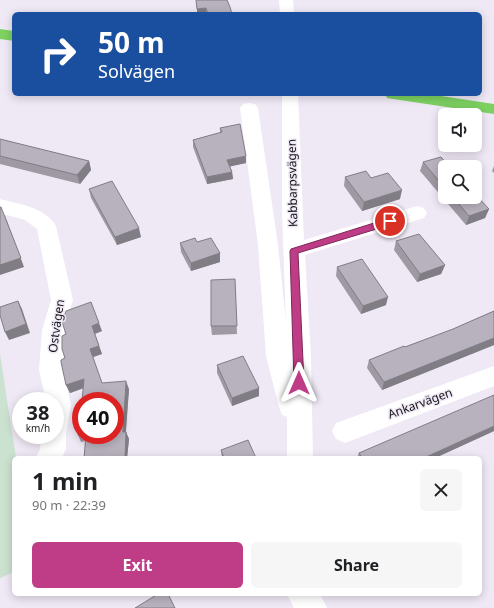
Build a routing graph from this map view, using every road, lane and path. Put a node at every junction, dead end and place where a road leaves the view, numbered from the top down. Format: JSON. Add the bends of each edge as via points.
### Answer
{"nodes":[{"id":1,"x":286,"y":0,"type":"edge"},
{"id":2,"x":287,"y":12,"type":"edge"},
{"id":3,"x":0,"y":22,"type":"edge"},
{"id":4,"x":12,"y":24,"type":"edge"},
{"id":5,"x":0,"y":34,"type":"edge"},
{"id":6,"x":12,"y":36,"type":"edge"},
{"id":7,"x":482,"y":93,"type":"edge"},
{"id":8,"x":494,"y":95,"type":"edge"},
{"id":9,"x":290,"y":96,"type":"edge"},
{"id":10,"x":406,"y":96,"type":"edge"},
{"id":11,"x":249,"y":108,"type":"dead end"},
{"id":12,"x":494,"y":109,"type":"edge"},
{"id":13,"x":0,"y":206,"type":"edge"},
{"id":14,"x":417,"y":213,"type":"dead end"},
{"id":15,"x":294,"y":251,"type":"junction"},
{"id":16,"x":494,"y":376,"type":"edge"},
{"id":17,"x":56,"y":392,"type":"edge"},
{"id":18,"x":345,"y":431,"type":"dead end"},
{"id":19,"x":53,"y":444,"type":"edge"},
{"id":20,"x":299,"y":449,"type":"edge"},
{"id":21,"x":50,"y":456,"type":"edge"},
{"id":22,"x":300,"y":596,"type":"edge"},
{"id":23,"x":303,"y":596,"type":"edge"},
{"id":24,"x":294,"y":608,"type":"edge"},
{"id":25,"x":312,"y":608,"type":"edge"}],
"edges":[{"from":1,"to":2,"type":"street"},
{"from":3,"to":4,"type":"highway"},
{"from":5,"to":6,"type":"highway"},
{"from":7,"to":8,"type":"highway"},
{"from":9,"to":15,"type":"street","name":"Kabbarpsvägen"},
{"from":10,"to":12,"type":"highway"},
{"from":11,"to":20,"type":"street","name":"Kabbarpsvägen","via":[[268,245],[278,356]]},
{"from":13,"to":17,"type":"street","name":"Ostvägen","via":[[32,215],[46,226],[62,300],[53,330],[51,370]]},
{"from":14,"to":15,"type":"street"},
{"from":15,"to":20,"type":"street","name":"Kabbarpsvägen","via":[[299,355]]},
{"from":16,"to":18,"type":"street","name":"Ankarvägen"},
{"from":19,"to":21,"type":"street"},
{"from":22,"to":24,"type":"street"},
{"from":23,"to":25,"type":"street"}]}
